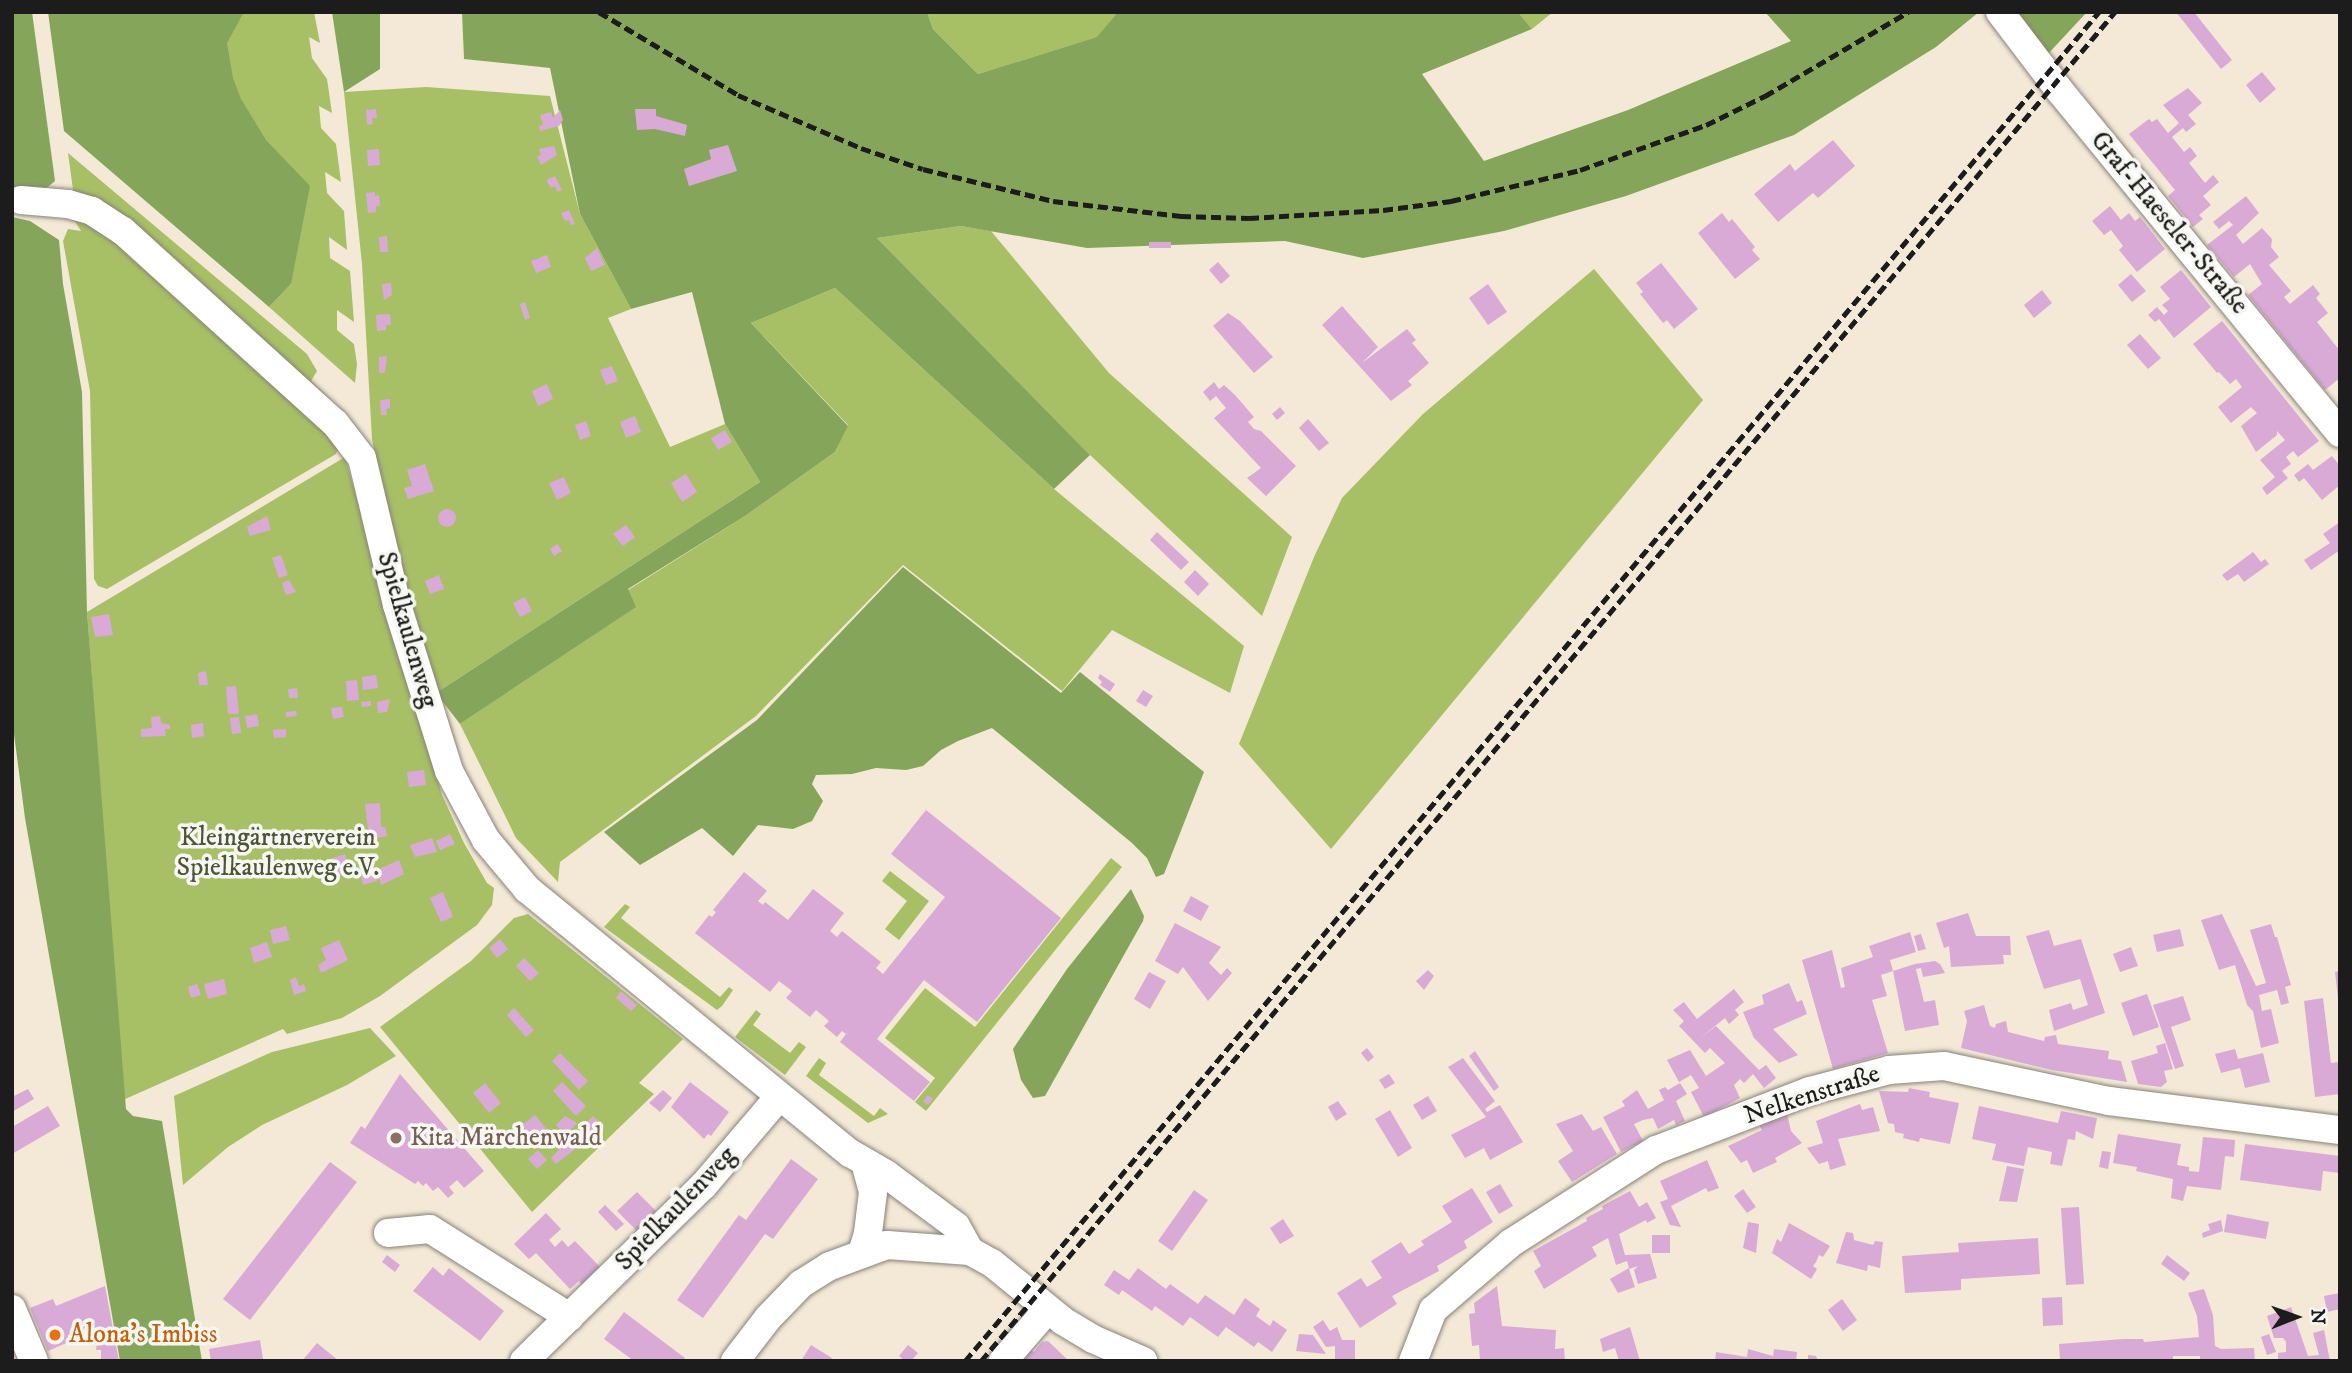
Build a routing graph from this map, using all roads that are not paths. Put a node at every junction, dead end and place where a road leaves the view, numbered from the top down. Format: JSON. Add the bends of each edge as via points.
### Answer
{"nodes":[{"id":1,"x":2000,"y":12,"type":"edge"},
{"id":2,"x":21,"y":200,"type":"dead end"},
{"id":3,"x":2340,"y":433,"type":"edge"},
{"id":4,"x":779,"y":1097,"type":"junction"},
{"id":5,"x":2340,"y":1130,"type":"edge"},
{"id":6,"x":864,"y":1163,"type":"junction"},
{"id":7,"x":388,"y":1233,"type":"dead end"},
{"id":8,"x":970,"y":1251,"type":"junction"},
{"id":9,"x":862,"y":1253,"type":"junction"},
{"id":10,"x":12,"y":1309,"type":"edge"},
{"id":11,"x":1047,"y":1310,"type":"junction"},
{"id":12,"x":569,"y":1317,"type":"junction"},
{"id":13,"x":34,"y":1361,"type":"edge"},
{"id":14,"x":524,"y":1361,"type":"edge"},
{"id":15,"x":735,"y":1361,"type":"edge"},
{"id":16,"x":1003,"y":1361,"type":"edge"},
{"id":17,"x":1143,"y":1361,"type":"edge"},
{"id":18,"x":1413,"y":1361,"type":"edge"}],
"edges":[{"from":1,"to":3,"type":"street","name":"Graf-Haeseler-Straße","via":[[2060,92]]},
{"from":2,"to":4,"type":"street","name":"Spielkaulenweg","via":[[80,207],[105,217],[335,423],[362,458],[397,605],[449,771],[486,841],[527,889]]},
{"from":4,"to":6,"type":"street","name":"Spielkaulenweg"},
{"from":4,"to":12,"type":"street","name":"Spielkaulenweg","via":[[704,1185]]},
{"from":5,"to":18,"type":"street","name":"Nelkenstraße","via":[[2109,1101],[1944,1066],[1889,1070],[1811,1091],[1656,1150],[1511,1242],[1433,1310]]},
{"from":6,"to":8,"type":"street","name":"Spielkaulenweg","via":[[956,1226]]},
{"from":6,"to":9,"type":"street","via":[[873,1192]]},
{"from":7,"to":12,"type":"street","via":[[429,1229]]},
{"from":8,"to":9,"type":"street","via":[[887,1245]]},
{"from":8,"to":11,"type":"street","via":[[992,1263]]},
{"from":9,"to":15,"type":"street","via":[[801,1284]]},
{"from":10,"to":13,"type":"street"},
{"from":11,"to":16,"type":"street"},
{"from":11,"to":17,"type":"street","via":[[1093,1339]]},
{"from":12,"to":14,"type":"street","name":"Spielkaulenweg"}]}
